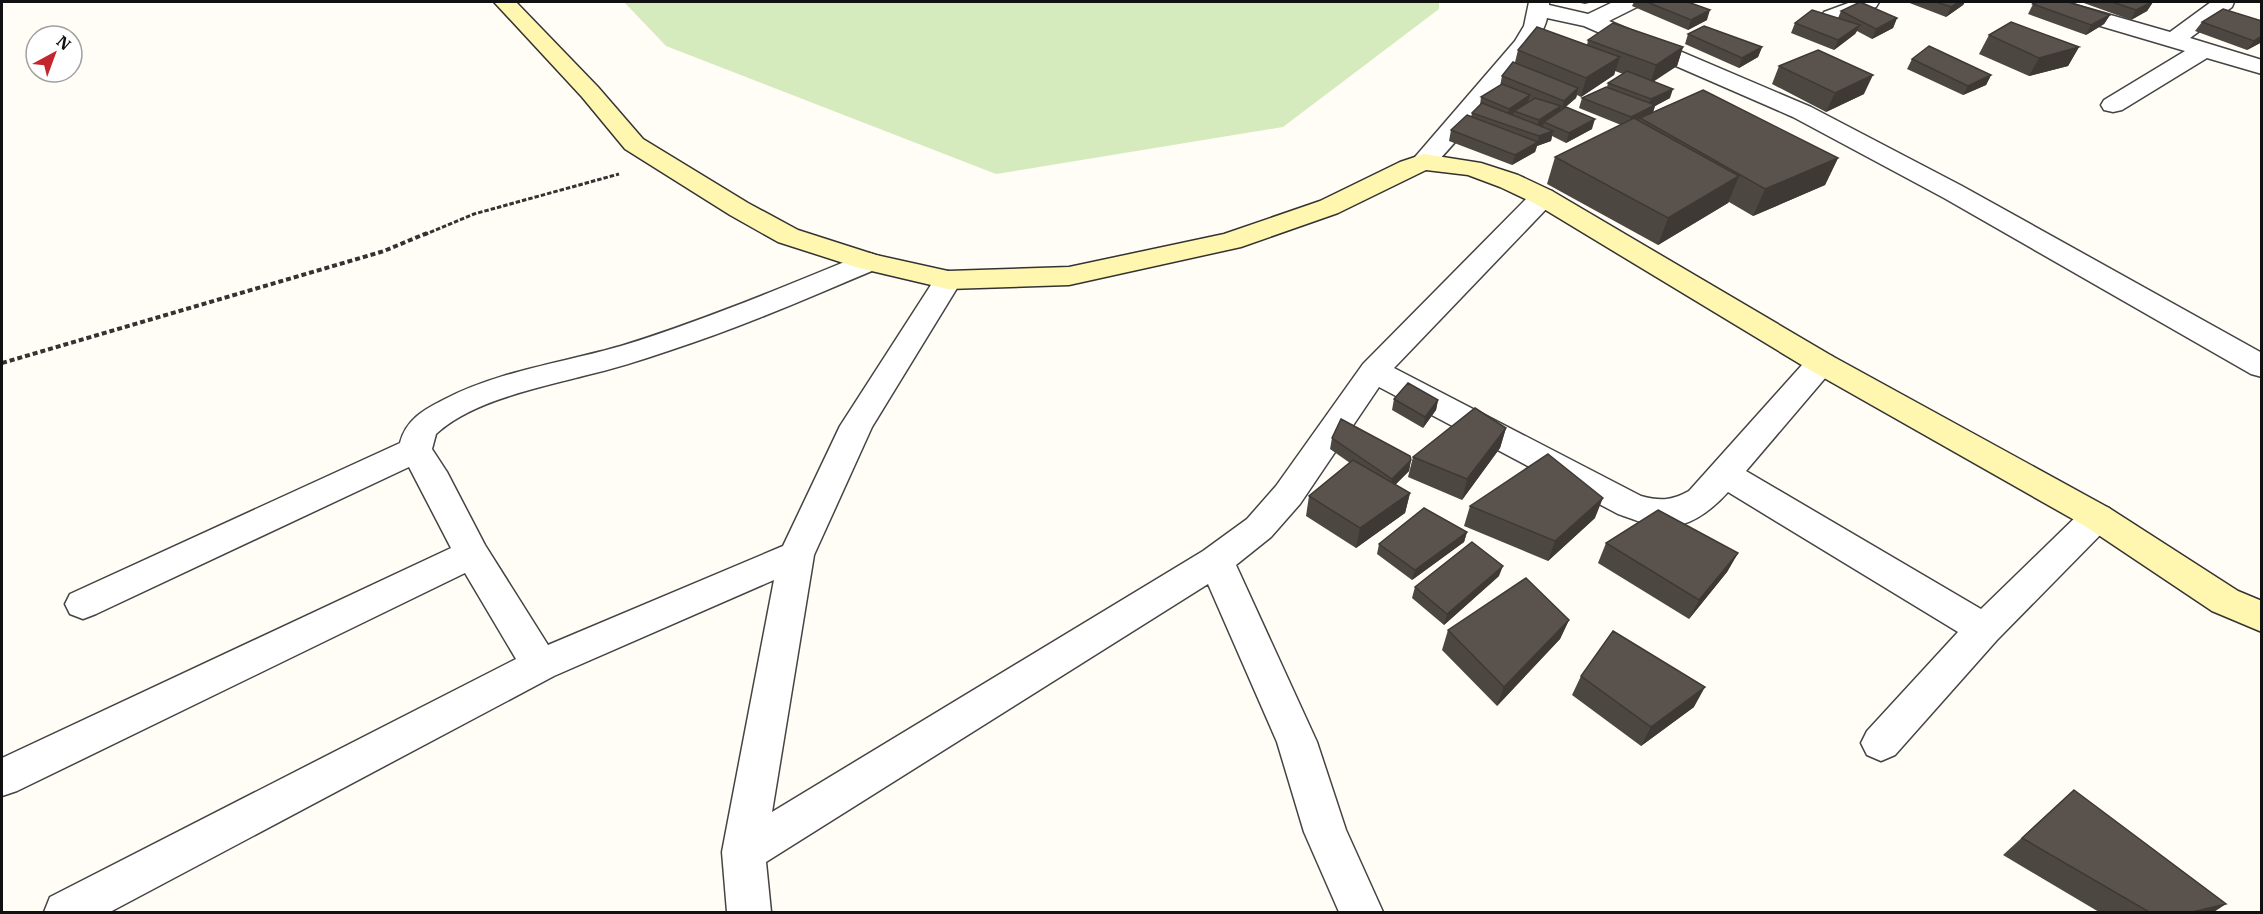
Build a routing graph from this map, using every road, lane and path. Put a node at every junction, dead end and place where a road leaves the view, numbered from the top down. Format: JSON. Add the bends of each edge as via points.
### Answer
{"nodes":[{"id":1,"x":504,"y":2,"type":"edge"},
{"id":2,"x":1629,"y":2,"type":"edge"},
{"id":3,"x":1868,"y":2,"type":"edge"},
{"id":4,"x":2044,"y":2,"type":"edge"},
{"id":5,"x":2224,"y":2,"type":"edge"},
{"id":6,"x":1539,"y":5,"type":"edge"},
{"id":7,"x":1832,"y":17,"type":"edge"},
{"id":8,"x":1591,"y":21,"type":"junction"},
{"id":9,"x":2174,"y":40,"type":"junction"},
{"id":10,"x":2205,"y":49,"type":"junction"},
{"id":11,"x":2262,"y":67,"type":"edge"},
{"id":12,"x":2113,"y":105,"type":"dead end"},
{"id":13,"x":663,"y":162,"type":"junction"},
{"id":14,"x":1424,"y":162,"type":"junction"},
{"id":15,"x":1543,"y":197,"type":"junction"},
{"id":16,"x":869,"y":262,"type":"junction"},
{"id":17,"x":948,"y":280,"type":"junction"},
{"id":18,"x":2,"y":363,"type":"edge"},
{"id":19,"x":1821,"y":363,"type":"junction"},
{"id":20,"x":2262,"y":367,"type":"edge"},
{"id":21,"x":1374,"y":370,"type":"junction"},
{"id":22,"x":415,"y":450,"type":"junction"},
{"id":23,"x":1724,"y":474,"type":"junction"},
{"id":24,"x":2097,"y":517,"type":"junction"},
{"id":25,"x":472,"y":554,"type":"junction"},
{"id":26,"x":796,"y":555,"type":"junction"},
{"id":27,"x":1216,"y":561,"type":"junction"},
{"id":28,"x":83,"y":603,"type":"dead end"},
{"id":29,"x":2262,"y":617,"type":"edge"},
{"id":30,"x":1984,"y":629,"type":"junction"},
{"id":31,"x":540,"y":665,"type":"junction"},
{"id":32,"x":1881,"y":743,"type":"dead end"},
{"id":33,"x":2,"y":778,"type":"edge"},
{"id":34,"x":744,"y":852,"type":"junction"},
{"id":35,"x":66,"y":912,"type":"edge"},
{"id":36,"x":749,"y":912,"type":"edge"},
{"id":37,"x":1361,"y":912,"type":"edge"}],
"edges":[{"from":1,"to":13,"type":"main road","via":[[634,144]]},
{"from":2,"to":8,"type":"street"},
{"from":3,"to":7,"type":"street"},
{"from":4,"to":9,"type":"street"},
{"from":5,"to":9,"type":"street"},
{"from":6,"to":8,"type":"street"},
{"from":6,"to":14,"type":"street","via":[[1526,44]]},
{"from":8,"to":20,"type":"street","via":[[1735,82],[1866,145]]},
{"from":9,"to":10,"type":"street"},
{"from":10,"to":11,"type":"street"},
{"from":10,"to":12,"type":"street"},
{"from":13,"to":16,"type":"main road","via":[[788,236]]},
{"from":13,"to":18,"type":"path","via":[[474,214],[384,251]]},
{"from":14,"to":15,"type":"main road","via":[[1472,168]]},
{"from":14,"to":17,"type":"main road","via":[[1329,207],[1231,241],[1069,276]]},
{"from":15,"to":19,"type":"main road"},
{"from":15,"to":21,"type":"street"},
{"from":16,"to":17,"type":"main road"},
{"from":16,"to":22,"type":"street","via":[[731,320],[499,390],[430,421],[417,435]]},
{"from":17,"to":26,"type":"street","via":[[856,426]]},
{"from":19,"to":23,"type":"street"},
{"from":19,"to":24,"type":"main road"},
{"from":21,"to":23,"type":"street","via":[[1585,484],[1660,514],[1684,510],[1701,500]]},
{"from":21,"to":27,"type":"street","via":[[1288,495],[1259,528]]},
{"from":22,"to":25,"type":"street"},
{"from":22,"to":28,"type":"street"},
{"from":23,"to":30,"type":"street"},
{"from":24,"to":29,"type":"main road","via":[[2225,601]]},
{"from":24,"to":30,"type":"street"},
{"from":25,"to":31,"type":"street"},
{"from":25,"to":33,"type":"street"},
{"from":26,"to":31,"type":"street"},
{"from":26,"to":34,"type":"street"},
{"from":27,"to":34,"type":"street"},
{"from":27,"to":37,"type":"street","via":[[1297,742],[1325,832]]},
{"from":30,"to":32,"type":"street"},
{"from":31,"to":35,"type":"street"},
{"from":34,"to":36,"type":"street"}]}
